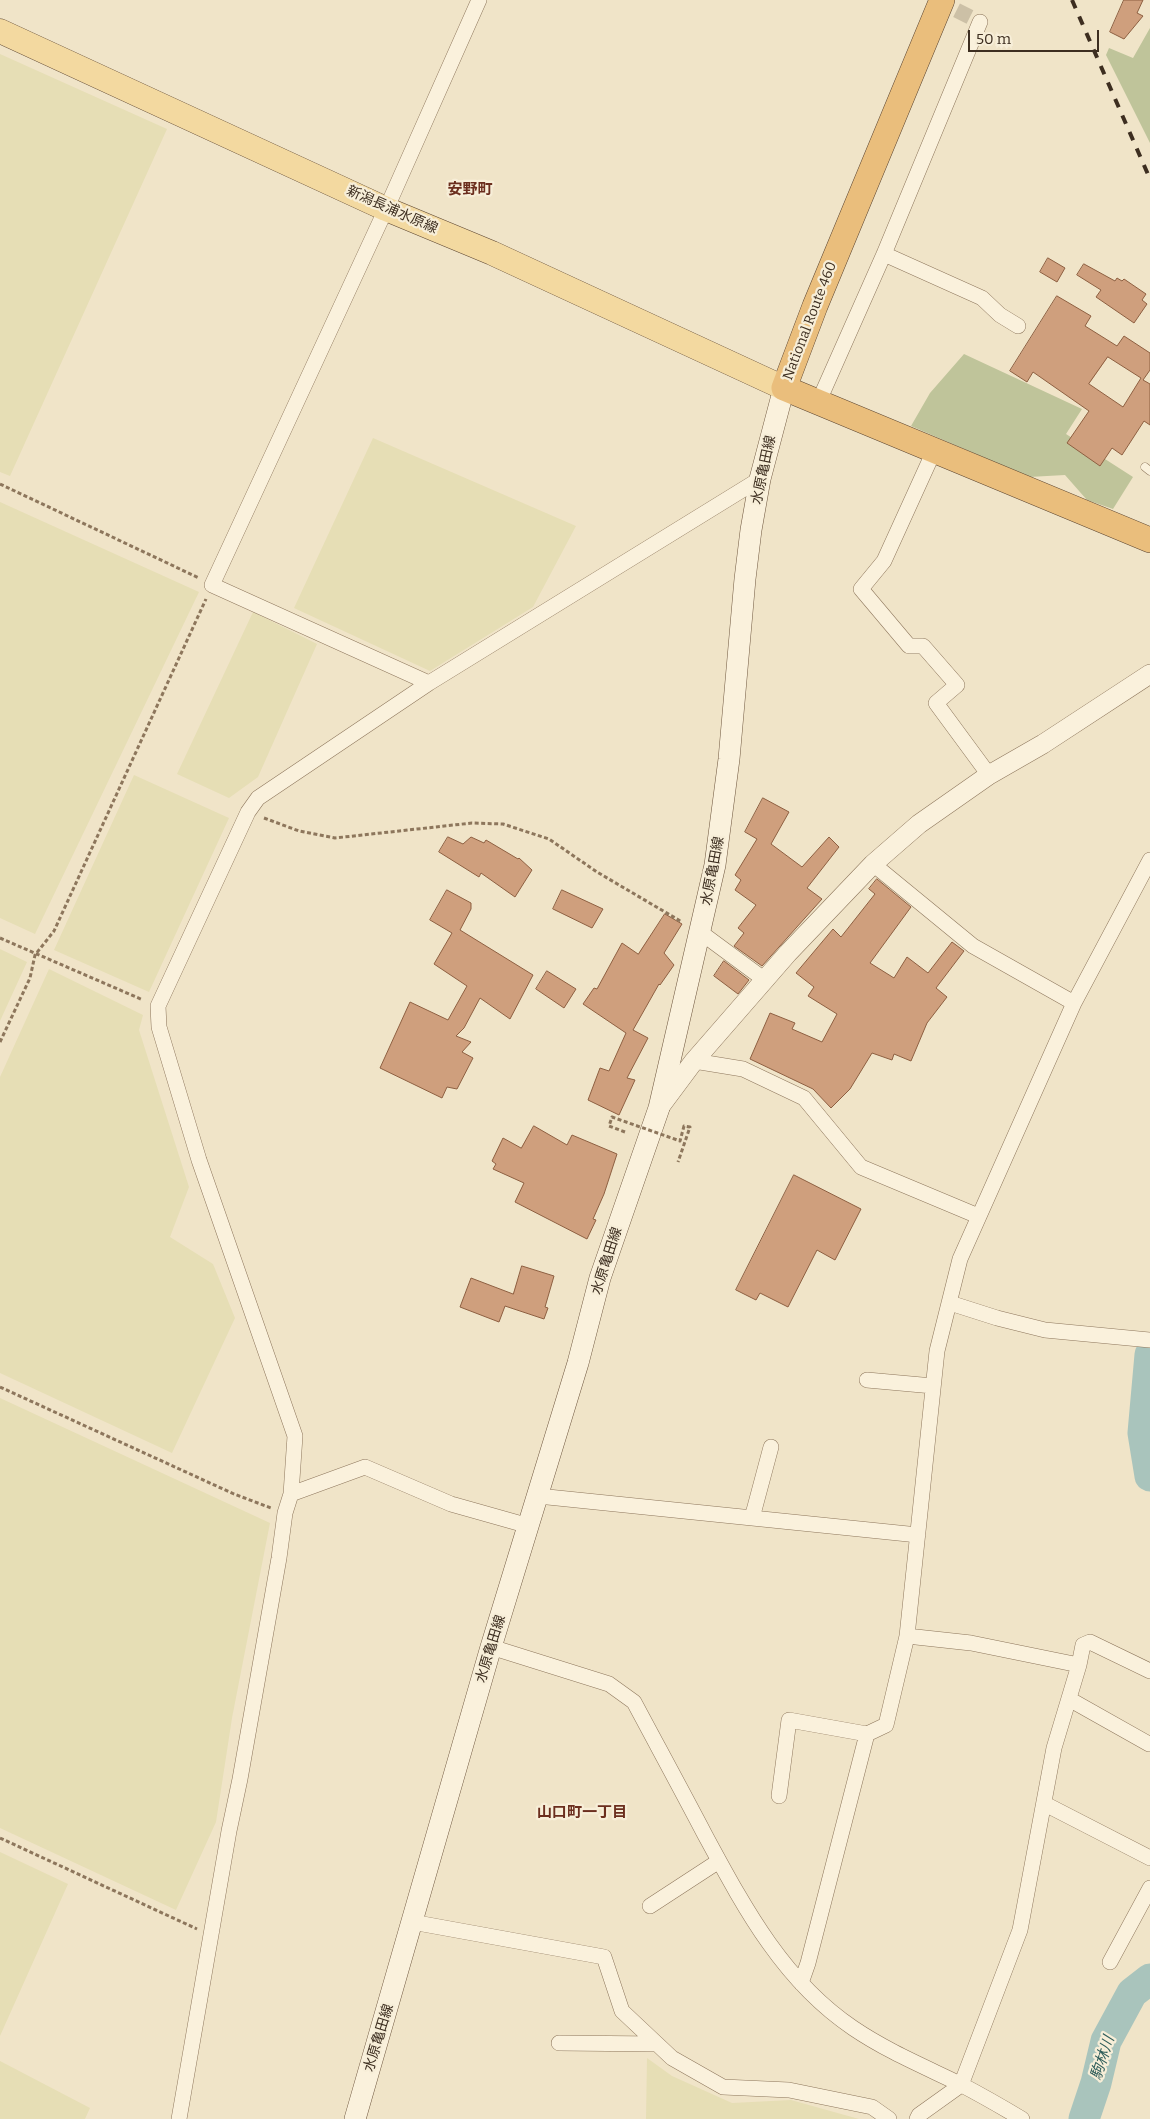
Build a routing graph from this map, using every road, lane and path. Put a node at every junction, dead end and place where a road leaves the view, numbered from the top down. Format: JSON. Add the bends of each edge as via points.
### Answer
{"nodes":[{"id":1,"x":479,"y":0,"type":"edge"},
{"id":2,"x":942,"y":0,"type":"edge"},
{"id":3,"x":980,"y":22,"type":"dead end"},
{"id":4,"x":0,"y":30,"type":"edge"},
{"id":5,"x":386,"y":209,"type":"junction"},
{"id":6,"x":884,"y":254,"type":"junction"},
{"id":7,"x":1018,"y":326,"type":"dead end"},
{"id":8,"x":784,"y":388,"type":"junction"},
{"id":9,"x":818,"y":403,"type":"junction"},
{"id":10,"x":934,"y":451,"type":"junction"},
{"id":11,"x":760,"y":479,"type":"junction"},
{"id":12,"x":0,"y":484,"type":"edge"},
{"id":13,"x":1150,"y":540,"type":"edge"},
{"id":14,"x":212,"y":585,"type":"junction"},
{"id":15,"x":1150,"y":674,"type":"edge"},
{"id":16,"x":429,"y":683,"type":"junction"},
{"id":17,"x":989,"y":775,"type":"junction"},
{"id":18,"x":248,"y":812,"type":"junction"},
{"id":19,"x":1150,"y":860,"type":"edge"},
{"id":20,"x":873,"y":864,"type":"junction"},
{"id":21,"x":700,"y":932,"type":"junction"},
{"id":22,"x":0,"y":938,"type":"edge"},
{"id":23,"x":35,"y":955,"type":"junction"},
{"id":24,"x":765,"y":980,"type":"junction"},
{"id":25,"x":1074,"y":1003,"type":"junction"},
{"id":26,"x":158,"y":1006,"type":"junction"},
{"id":27,"x":0,"y":1042,"type":"edge"},
{"id":28,"x":694,"y":1062,"type":"junction"},
{"id":29,"x":659,"y":1108,"type":"junction"},
{"id":30,"x":625,"y":1132,"type":"dead end"},
{"id":31,"x":678,"y":1162,"type":"dead end"},
{"id":32,"x":978,"y":1216,"type":"junction"},
{"id":33,"x":950,"y":1303,"type":"junction"},
{"id":34,"x":1150,"y":1340,"type":"edge"},
{"id":35,"x":867,"y":1380,"type":"dead end"},
{"id":36,"x":933,"y":1386,"type":"junction"},
{"id":37,"x":0,"y":1387,"type":"edge"},
{"id":38,"x":770,"y":1447,"type":"dead end"},
{"id":39,"x":291,"y":1494,"type":"junction"},
{"id":40,"x":538,"y":1496,"type":"junction"},
{"id":41,"x":285,"y":1513,"type":"junction"},
{"id":42,"x":752,"y":1518,"type":"junction"},
{"id":43,"x":529,"y":1526,"type":"junction"},
{"id":44,"x":918,"y":1535,"type":"junction"},
{"id":45,"x":907,"y":1636,"type":"junction"},
{"id":46,"x":491,"y":1647,"type":"junction"},
{"id":47,"x":1078,"y":1666,"type":"junction"},
{"id":48,"x":1150,"y":1671,"type":"edge"},
{"id":49,"x":1069,"y":1699,"type":"junction"},
{"id":50,"x":867,"y":1734,"type":"junction"},
{"id":51,"x":1149,"y":1744,"type":"edge"},
{"id":52,"x":779,"y":1796,"type":"dead end"},
{"id":53,"x":1045,"y":1804,"type":"junction"},
{"id":54,"x":0,"y":1838,"type":"edge"},
{"id":55,"x":1150,"y":1858,"type":"edge"},
{"id":56,"x":719,"y":1861,"type":"junction"},
{"id":57,"x":1150,"y":1888,"type":"edge"},
{"id":58,"x":650,"y":1906,"type":"dead end"},
{"id":59,"x":412,"y":1922,"type":"junction"},
{"id":60,"x":211,"y":1936,"type":"junction"},
{"id":61,"x":1110,"y":1962,"type":"dead end"},
{"id":62,"x":801,"y":1983,"type":"junction"},
{"id":63,"x":559,"y":2043,"type":"dead end"},
{"id":64,"x":657,"y":2044,"type":"junction"},
{"id":65,"x":961,"y":2085,"type":"junction"},
{"id":66,"x":179,"y":2119,"type":"edge"},
{"id":67,"x":354,"y":2119,"type":"edge"},
{"id":68,"x":889,"y":2119,"type":"edge"},
{"id":69,"x":917,"y":2119,"type":"edge"},
{"id":70,"x":1022,"y":2119,"type":"edge"}],
"edges":[{"from":1,"to":5,"type":"street"},
{"from":2,"to":8,"type":"highway","name":"National Route 460"},
{"from":3,"to":6,"type":"street"},
{"from":4,"to":5,"type":"main road","name":"新潟長浦水原線"},
{"from":5,"to":8,"type":"main road","name":"新潟長浦水原線","via":[[492,253]]},
{"from":5,"to":14,"type":"street"},
{"from":6,"to":7,"type":"street","via":[[982,298]]},
{"from":6,"to":9,"type":"street"},
{"from":8,"to":9,"type":"highway","name":"National Route 460"},
{"from":8,"to":11,"type":"main road","name":"水原亀田線"},
{"from":9,"to":10,"type":"highway","name":"National Route 460"},
{"from":10,"to":13,"type":"highway","name":"National Route 460"},
{"from":10,"to":17,"type":"street","via":[[884,561],[860,589],[909,646],[923,646],[956,685],[936,703]]},
{"from":11,"to":16,"type":"street"},
{"from":11,"to":21,"type":"main road","name":"水原亀田線","via":[[744,579],[723,816]]},
{"from":12,"to":14,"type":"path"},
{"from":14,"to":16,"type":"street"},
{"from":14,"to":23,"type":"path","via":[[54,931]]},
{"from":15,"to":17,"type":"street"},
{"from":16,"to":18,"type":"street","via":[[258,798]]},
{"from":17,"to":20,"type":"street","via":[[919,824]]},
{"from":18,"to":21,"type":"path","via":[[299,831],[335,838],[472,823],[503,824],[549,839],[597,872]]},
{"from":18,"to":26,"type":"street"},
{"from":19,"to":25,"type":"street"},
{"from":20,"to":24,"type":"street"},
{"from":20,"to":25,"type":"street","via":[[973,946]]},
{"from":21,"to":24,"type":"street"},
{"from":21,"to":29,"type":"main road","name":"水原亀田線"},
{"from":22,"to":23,"type":"path"},
{"from":23,"to":26,"type":"path"},
{"from":23,"to":27,"type":"path","via":[[30,978]]},
{"from":24,"to":28,"type":"street"},
{"from":25,"to":32,"type":"street"},
{"from":26,"to":39,"type":"street","via":[[159,1026],[199,1160],[295,1436]]},
{"from":28,"to":29,"type":"street"},
{"from":28,"to":32,"type":"street","via":[[743,1069],[804,1098],[861,1167]]},
{"from":29,"to":40,"type":"main road","name":"水原亀田線","via":[[600,1278]]},
{"from":30,"to":31,"type":"path","bridge":true,"via":[[609,1126],[612,1117],[680,1141],[684,1126],[690,1127]]},
{"from":32,"to":33,"type":"street","via":[[960,1259]]},
{"from":33,"to":34,"type":"street","via":[[1045,1330]]},
{"from":33,"to":36,"type":"street","via":[[937,1351]]},
{"from":35,"to":36,"type":"street"},
{"from":36,"to":44,"type":"street"},
{"from":37,"to":41,"type":"path","via":[[234,1494]]},
{"from":38,"to":42,"type":"street"},
{"from":39,"to":41,"type":"street"},
{"from":39,"to":43,"type":"street","via":[[365,1467],[451,1504]]},
{"from":40,"to":42,"type":"street"},
{"from":40,"to":43,"type":"main road","name":"水原亀田線"},
{"from":41,"to":60,"type":"street"},
{"from":42,"to":44,"type":"street"},
{"from":43,"to":46,"type":"main road","name":"水原亀田線"},
{"from":44,"to":45,"type":"street"},
{"from":45,"to":47,"type":"street","via":[[971,1643]]},
{"from":45,"to":50,"type":"street","via":[[886,1725]]},
{"from":46,"to":56,"type":"street","via":[[609,1684],[634,1702]]},
{"from":46,"to":59,"type":"main road","name":"水原亀田線"},
{"from":47,"to":48,"type":"street","via":[[1083,1645],[1090,1642]]},
{"from":47,"to":49,"type":"street"},
{"from":49,"to":51,"type":"street"},
{"from":49,"to":53,"type":"street","via":[[1054,1748]]},
{"from":50,"to":52,"type":"street","via":[[789,1720]]},
{"from":50,"to":62,"type":"street"},
{"from":53,"to":55,"type":"street"},
{"from":53,"to":65,"type":"street","via":[[1020,1930]]},
{"from":54,"to":60,"type":"path"},
{"from":56,"to":58,"type":"street"},
{"from":56,"to":62,"type":"street","via":[[765,1939]]},
{"from":57,"to":61,"type":"street"},
{"from":59,"to":64,"type":"street","via":[[604,1957],[622,2011]]},
{"from":59,"to":67,"type":"main road","name":"水原亀田線"},
{"from":60,"to":66,"type":"street"},
{"from":62,"to":65,"type":"street","via":[[852,2028],[898,2056]]},
{"from":63,"to":64,"type":"street"},
{"from":64,"to":68,"type":"street","via":[[672,2058],[723,2087],[789,2090],[872,2107]]},
{"from":65,"to":69,"type":"street"},
{"from":65,"to":70,"type":"street"}]}
